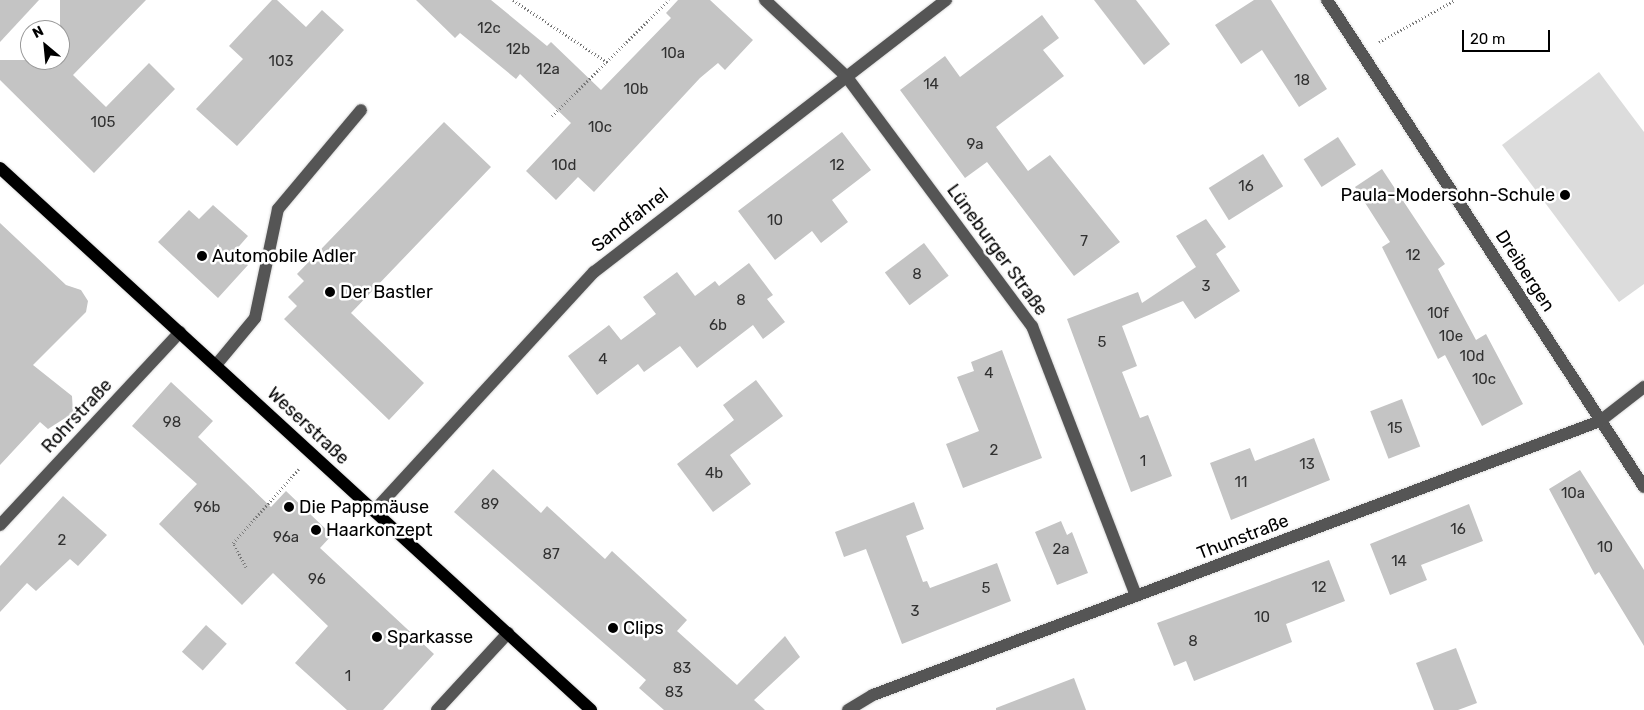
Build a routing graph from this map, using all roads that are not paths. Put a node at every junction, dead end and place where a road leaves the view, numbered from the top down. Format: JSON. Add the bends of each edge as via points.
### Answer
{"nodes":[{"id":1,"x":765,"y":0,"type":"edge"},
{"id":2,"x":946,"y":0,"type":"edge"},
{"id":3,"x":1327,"y":0,"type":"edge"},
{"id":4,"x":846,"y":76,"type":"junction"},
{"id":5,"x":361,"y":110,"type":"dead end"},
{"id":6,"x":0,"y":168,"type":"edge"},
{"id":7,"x":180,"y":332,"type":"junction"},
{"id":8,"x":216,"y":365,"type":"junction"},
{"id":9,"x":1644,"y":387,"type":"edge"},
{"id":10,"x":1600,"y":421,"type":"junction"},
{"id":11,"x":1644,"y":487,"type":"edge"},
{"id":12,"x":374,"y":511,"type":"junction"},
{"id":13,"x":0,"y":524,"type":"edge"},
{"id":14,"x":1136,"y":596,"type":"junction"},
{"id":15,"x":508,"y":633,"type":"junction"},
{"id":16,"x":437,"y":710,"type":"edge"},
{"id":17,"x":592,"y":710,"type":"edge"},
{"id":18,"x":848,"y":710,"type":"edge"}],
"edges":[{"from":1,"to":4,"type":"street","name":"Lüneburger Straße"},
{"from":2,"to":4,"type":"street","name":"Sandfahrel"},
{"from":3,"to":10,"type":"street","name":"Dreibergen"},
{"from":4,"to":12,"type":"street","name":"Sandfahrel","via":[[594,272]]},
{"from":4,"to":14,"type":"street","name":"Lüneburger Straße","via":[[1032,326]]},
{"from":5,"to":8,"type":"street","via":[[278,209],[255,318]]},
{"from":6,"to":7,"type":"main road","name":"Weserstraße"},
{"from":7,"to":8,"type":"main road","name":"Weserstraße"},
{"from":7,"to":13,"type":"street","name":"Rohrstraße"},
{"from":8,"to":12,"type":"main road","name":"Weserstraße"},
{"from":9,"to":10,"type":"street","name":"Thunstraße"},
{"from":10,"to":11,"type":"street","name":"Dreibergen"},
{"from":10,"to":14,"type":"street","name":"Thunstraße"},
{"from":12,"to":15,"type":"main road","name":"Weserstraße"},
{"from":14,"to":18,"type":"street","name":"Thunstraße","via":[[873,696]]},
{"from":15,"to":16,"type":"street"},
{"from":15,"to":17,"type":"main road","name":"Weserstraße"}]}
